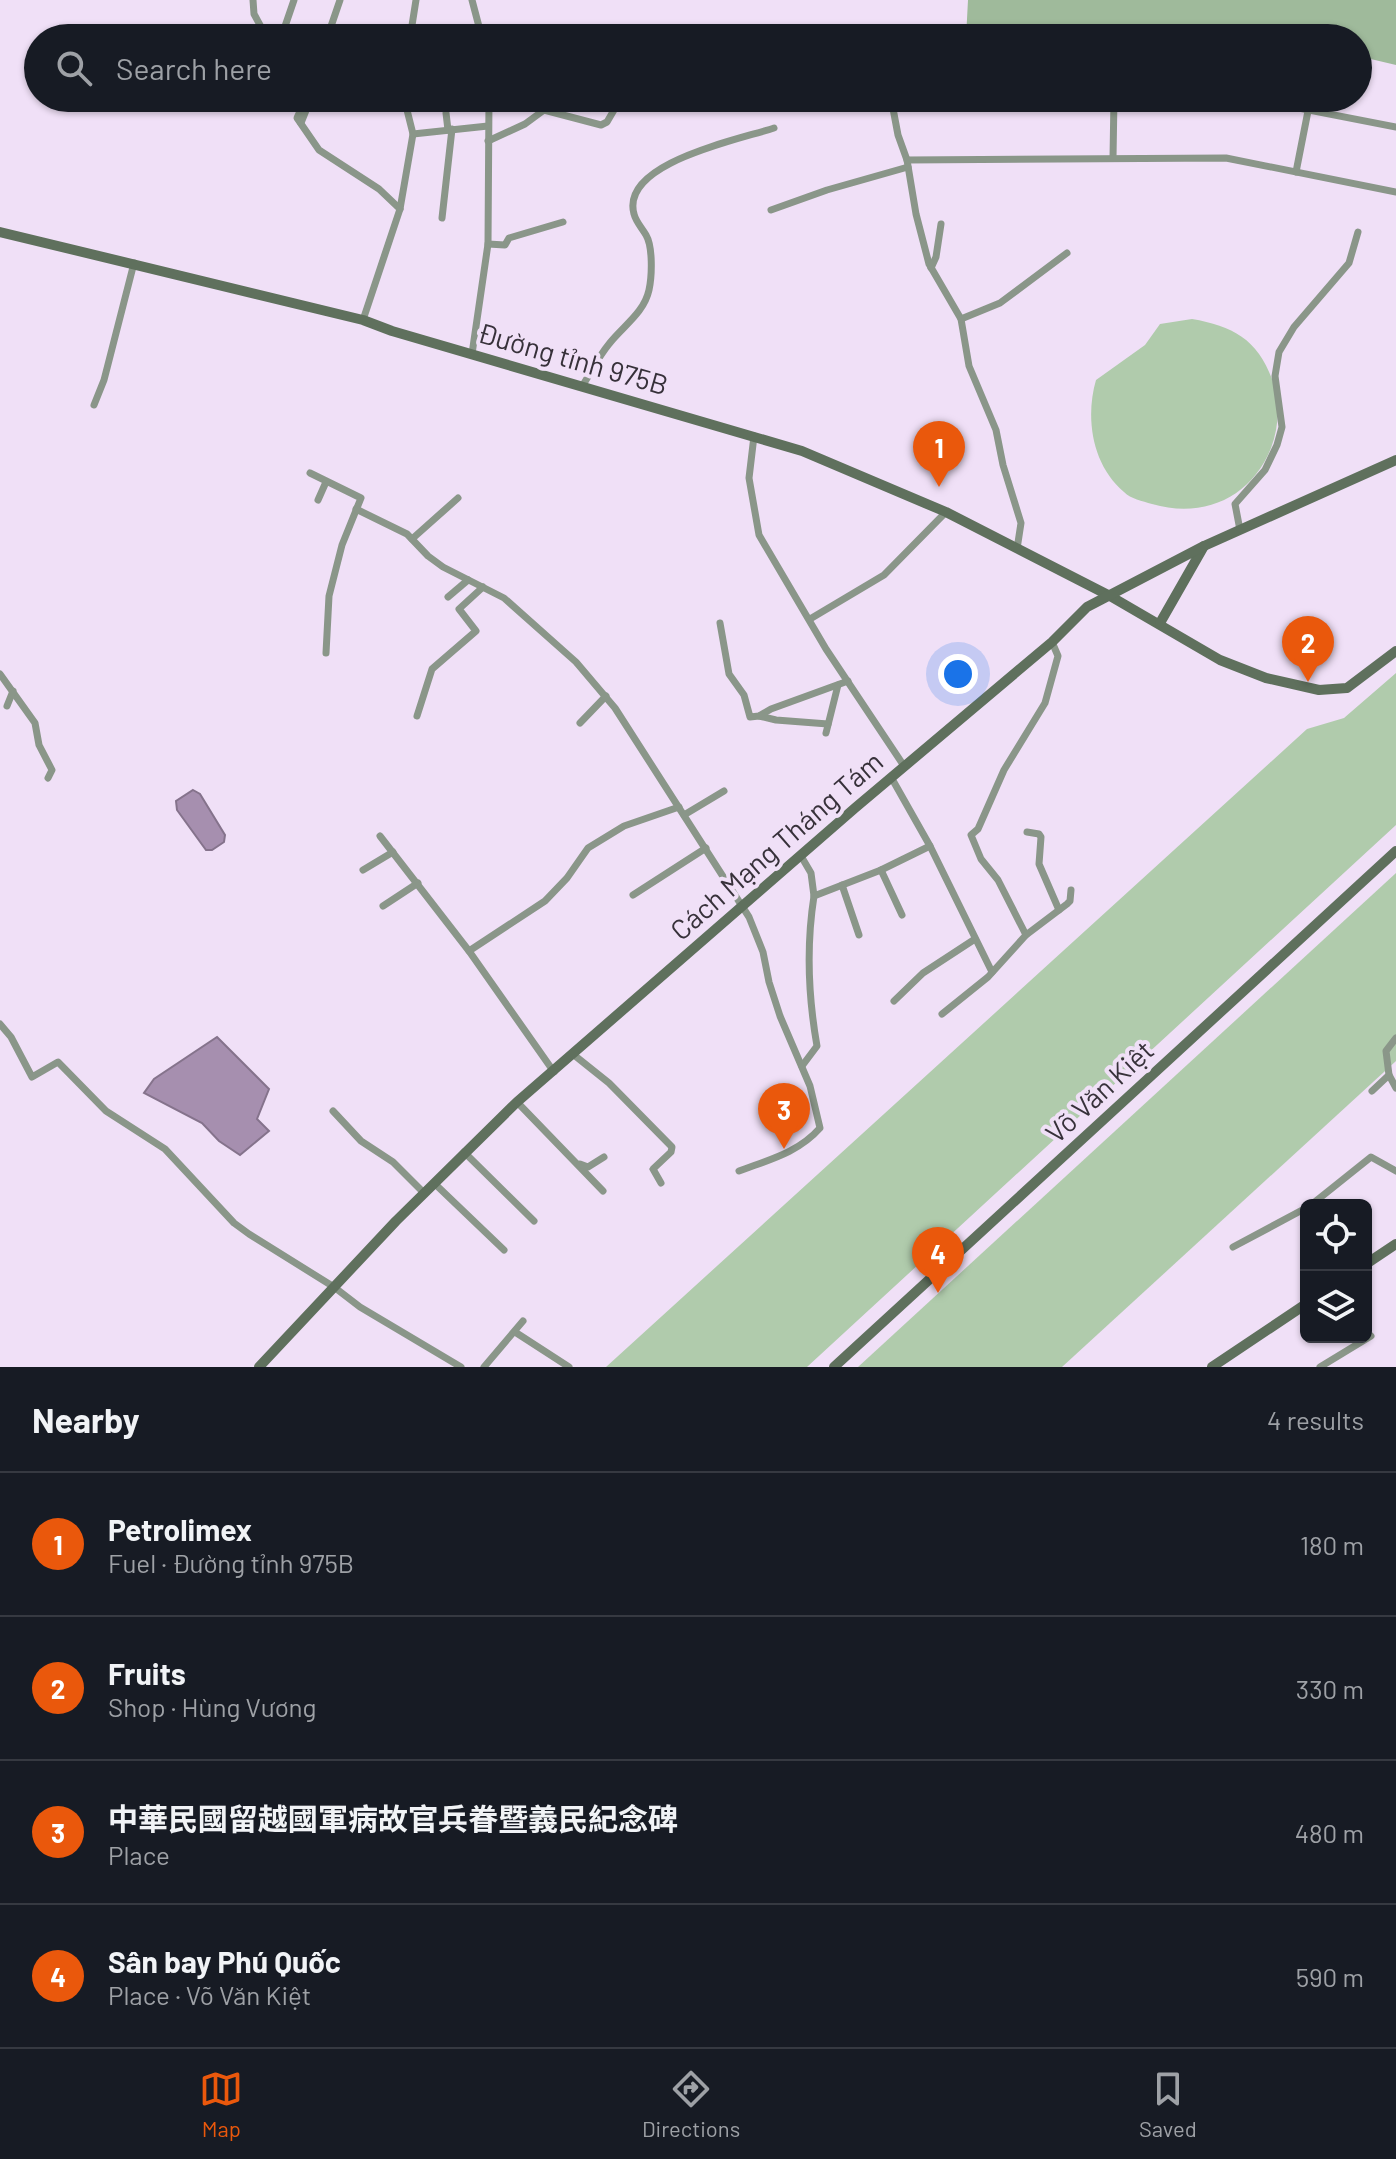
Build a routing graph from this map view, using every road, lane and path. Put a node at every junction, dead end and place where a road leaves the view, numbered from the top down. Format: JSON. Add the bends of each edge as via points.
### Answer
{"nodes":[{"id":1,"x":253,"y":0,"type":"edge"},
{"id":2,"x":294,"y":0,"type":"edge"},
{"id":3,"x":340,"y":0,"type":"edge"},
{"id":4,"x":416,"y":0,"type":"edge"},
{"id":5,"x":472,"y":0,"type":"edge"},
{"id":6,"x":259,"y":24,"type":"edge"},
{"id":7,"x":286,"y":24,"type":"edge"},
{"id":8,"x":332,"y":24,"type":"edge"},
{"id":9,"x":412,"y":24,"type":"edge"},
{"id":10,"x":478,"y":24,"type":"edge"},
{"id":11,"x":299,"y":112,"type":"edge"},
{"id":12,"x":408,"y":112,"type":"edge"},
{"id":13,"x":488,"y":112,"type":"edge"},
{"id":14,"x":541,"y":112,"type":"edge"},
{"id":15,"x":552,"y":112,"type":"edge"},
{"id":16,"x":613,"y":112,"type":"edge"},
{"id":17,"x":894,"y":112,"type":"edge"},
{"id":18,"x":1114,"y":112,"type":"edge"},
{"id":19,"x":1308,"y":112,"type":"edge"},
{"id":20,"x":1314,"y":112,"type":"edge"},
{"id":21,"x":446,"y":113,"type":"dead end"},
{"id":22,"x":488,"y":126,"type":"junction"},
{"id":23,"x":1396,"y":127,"type":"edge"},
{"id":24,"x":774,"y":128,"type":"dead end"},
{"id":25,"x":450,"y":130,"type":"junction"},
{"id":26,"x":413,"y":134,"type":"junction"},
{"id":27,"x":488,"y":141,"type":"junction"},
{"id":28,"x":1113,"y":158,"type":"junction"},
{"id":29,"x":908,"y":164,"type":"junction"},
{"id":30,"x":1296,"y":172,"type":"junction"},
{"id":31,"x":1396,"y":192,"type":"edge"},
{"id":32,"x":400,"y":209,"type":"junction"},
{"id":33,"x":771,"y":210,"type":"dead end"},
{"id":34,"x":442,"y":218,"type":"dead end"},
{"id":35,"x":563,"y":222,"type":"dead end"},
{"id":36,"x":941,"y":224,"type":"dead end"},
{"id":37,"x":0,"y":232,"type":"edge"},
{"id":38,"x":1358,"y":232,"type":"dead end"},
{"id":39,"x":488,"y":244,"type":"junction"},
{"id":40,"x":1067,"y":253,"type":"dead end"},
{"id":41,"x":134,"y":263,"type":"junction"},
{"id":42,"x":931,"y":268,"type":"junction"},
{"id":43,"x":961,"y":319,"type":"junction"},
{"id":44,"x":363,"y":320,"type":"junction"},
{"id":45,"x":472,"y":354,"type":"junction"},
{"id":46,"x":583,"y":385,"type":"junction"},
{"id":47,"x":94,"y":405,"type":"dead end"},
{"id":48,"x":754,"y":436,"type":"junction"},
{"id":49,"x":1396,"y":460,"type":"edge"},
{"id":50,"x":310,"y":473,"type":"dead end"},
{"id":51,"x":326,"y":482,"type":"junction"},
{"id":52,"x":458,"y":498,"type":"dead end"},
{"id":53,"x":318,"y":500,"type":"dead end"},
{"id":54,"x":356,"y":509,"type":"junction"},
{"id":55,"x":946,"y":512,"type":"junction"},
{"id":56,"x":1240,"y":530,"type":"junction"},
{"id":57,"x":412,"y":539,"type":"junction"},
{"id":58,"x":1204,"y":546,"type":"junction"},
{"id":59,"x":1017,"y":549,"type":"junction"},
{"id":60,"x":468,"y":580,"type":"junction"},
{"id":61,"x":483,"y":587,"type":"junction"},
{"id":62,"x":1110,"y":596,"type":"junction"},
{"id":63,"x":448,"y":597,"type":"dead end"},
{"id":64,"x":810,"y":619,"type":"junction"},
{"id":65,"x":720,"y":623,"type":"dead end"},
{"id":66,"x":1160,"y":623,"type":"junction"},
{"id":67,"x":1052,"y":642,"type":"junction"},
{"id":68,"x":1396,"y":651,"type":"edge"},
{"id":69,"x":326,"y":653,"type":"dead end"},
{"id":70,"x":0,"y":674,"type":"edge"},
{"id":71,"x":848,"y":681,"type":"junction"},
{"id":72,"x":838,"y":685,"type":"junction"},
{"id":73,"x":13,"y":691,"type":"junction"},
{"id":74,"x":606,"y":696,"type":"junction"},
{"id":75,"x":7,"y":706,"type":"dead end"},
{"id":76,"x":417,"y":716,"type":"dead end"},
{"id":77,"x":759,"y":716,"type":"junction"},
{"id":78,"x":580,"y":723,"type":"dead end"},
{"id":79,"x":828,"y":724,"type":"junction"},
{"id":80,"x":826,"y":733,"type":"dead end"},
{"id":81,"x":904,"y":766,"type":"junction"},
{"id":82,"x":891,"y":777,"type":"junction"},
{"id":83,"x":48,"y":778,"type":"dead end"},
{"id":84,"x":724,"y":791,"type":"dead end"},
{"id":85,"x":679,"y":807,"type":"junction"},
{"id":86,"x":684,"y":815,"type":"junction"},
{"id":87,"x":1027,"y":832,"type":"dead end"},
{"id":88,"x":380,"y":836,"type":"dead end"},
{"id":89,"x":930,"y":846,"type":"junction"},
{"id":90,"x":706,"y":848,"type":"junction"},
{"id":91,"x":1396,"y":851,"type":"edge"},
{"id":92,"x":393,"y":852,"type":"junction"},
{"id":93,"x":801,"y":856,"type":"junction"},
{"id":94,"x":363,"y":870,"type":"dead end"},
{"id":95,"x":881,"y":870,"type":"junction"},
{"id":96,"x":418,"y":883,"type":"junction"},
{"id":97,"x":842,"y":885,"type":"junction"},
{"id":98,"x":1071,"y":890,"type":"dead end"},
{"id":99,"x":633,"y":895,"type":"dead end"},
{"id":100,"x":814,"y":896,"type":"junction"},
{"id":101,"x":383,"y":906,"type":"dead end"},
{"id":102,"x":744,"y":907,"type":"junction"},
{"id":103,"x":1059,"y":910,"type":"junction"},
{"id":104,"x":902,"y":915,"type":"dead end"},
{"id":105,"x":859,"y":935,"type":"dead end"},
{"id":106,"x":1026,"y":935,"type":"junction"},
{"id":107,"x":975,"y":939,"type":"junction"},
{"id":108,"x":469,"y":951,"type":"junction"},
{"id":109,"x":992,"y":972,"type":"junction"},
{"id":110,"x":894,"y":1001,"type":"dead end"},
{"id":111,"x":942,"y":1014,"type":"dead end"},
{"id":112,"x":0,"y":1024,"type":"edge"},
{"id":113,"x":1396,"y":1038,"type":"edge"},
{"id":114,"x":574,"y":1055,"type":"junction"},
{"id":115,"x":802,"y":1066,"type":"junction"},
{"id":116,"x":554,"y":1072,"type":"junction"},
{"id":117,"x":1389,"y":1075,"type":"junction"},
{"id":118,"x":1396,"y":1088,"type":"edge"},
{"id":119,"x":1372,"y":1091,"type":"dead end"},
{"id":120,"x":517,"y":1102,"type":"junction"},
{"id":121,"x":333,"y":1111,"type":"dead end"},
{"id":122,"x":464,"y":1152,"type":"junction"},
{"id":123,"x":604,"y":1157,"type":"dead end"},
{"id":124,"x":578,"y":1164,"type":"junction"},
{"id":125,"x":739,"y":1171,"type":"dead end"},
{"id":126,"x":1396,"y":1171,"type":"edge"},
{"id":127,"x":434,"y":1183,"type":"junction"},
{"id":128,"x":661,"y":1183,"type":"dead end"},
{"id":129,"x":603,"y":1191,"type":"dead end"},
{"id":130,"x":424,"y":1193,"type":"junction"},
{"id":131,"x":1318,"y":1199,"type":"edge"},
{"id":132,"x":1300,"y":1211,"type":"edge"},
{"id":133,"x":534,"y":1221,"type":"dead end"},
{"id":134,"x":1396,"y":1244,"type":"edge"},
{"id":135,"x":1233,"y":1247,"type":"dead end"},
{"id":136,"x":504,"y":1250,"type":"dead end"},
{"id":137,"x":1372,"y":1260,"type":"edge"},
{"id":138,"x":334,"y":1287,"type":"junction"},
{"id":139,"x":1300,"y":1308,"type":"edge"},
{"id":140,"x":523,"y":1321,"type":"dead end"},
{"id":141,"x":515,"y":1332,"type":"junction"},
{"id":142,"x":1359,"y":1343,"type":"edge"},
{"id":143,"x":259,"y":1367,"type":"edge"},
{"id":144,"x":461,"y":1367,"type":"edge"},
{"id":145,"x":484,"y":1367,"type":"edge"},
{"id":146,"x":569,"y":1367,"type":"edge"},
{"id":147,"x":834,"y":1367,"type":"edge"},
{"id":148,"x":1212,"y":1367,"type":"edge"},
{"id":149,"x":1320,"y":1367,"type":"edge"}],
"edges":[{"from":1,"to":6,"type":"street"},
{"from":2,"to":7,"type":"street"},
{"from":3,"to":8,"type":"street"},
{"from":4,"to":9,"type":"street"},
{"from":5,"to":10,"type":"street"},
{"from":11,"to":32,"type":"street","via":[[319,150]]},
{"from":12,"to":26,"type":"street"},
{"from":13,"to":22,"type":"street"},
{"from":14,"to":27,"type":"street"},
{"from":15,"to":16,"type":"street","via":[[601,125]]},
{"from":17,"to":29,"type":"street"},
{"from":18,"to":28,"type":"street"},
{"from":19,"to":30,"type":"street"},
{"from":20,"to":23,"type":"street"},
{"from":21,"to":25,"type":"street"},
{"from":22,"to":25,"type":"street"},
{"from":22,"to":27,"type":"street"},
{"from":24,"to":46,"type":"street","via":[[680,158],[637,187],[632,204],[650,243],[650,287],[639,311],[609,344]]},
{"from":25,"to":26,"type":"street"},
{"from":25,"to":34,"type":"street"},
{"from":26,"to":32,"type":"street"},
{"from":27,"to":39,"type":"street"},
{"from":28,"to":29,"type":"street"},
{"from":28,"to":30,"type":"street","via":[[1226,158]]},
{"from":29,"to":33,"type":"street"},
{"from":29,"to":42,"type":"street"},
{"from":30,"to":31,"type":"street"},
{"from":32,"to":44,"type":"street"},
{"from":35,"to":39,"type":"street","via":[[509,238],[505,245]]},
{"from":36,"to":42,"type":"street"},
{"from":37,"to":41,"type":"street","name":"Đường tỉnh 975B"},
{"from":38,"to":56,"type":"street","via":[[1349,263],[1279,352],[1275,376],[1282,427],[1265,470],[1235,504]]},
{"from":39,"to":45,"type":"street"},
{"from":40,"to":43,"type":"street","via":[[1000,303]]},
{"from":41,"to":44,"type":"street","name":"Đường tỉnh 975B"},
{"from":41,"to":47,"type":"street"},
{"from":42,"to":43,"type":"street"},
{"from":43,"to":59,"type":"street","via":[[969,366],[996,430],[1021,523]]},
{"from":44,"to":45,"type":"street","name":"Đường tỉnh 975B"},
{"from":45,"to":46,"type":"street","name":"Đường tỉnh 975B"},
{"from":46,"to":48,"type":"street","name":"Đường tỉnh 975B"},
{"from":48,"to":55,"type":"street","name":"Đường tỉnh 975B"},
{"from":48,"to":64,"type":"street","via":[[749,478],[759,535]]},
{"from":49,"to":56,"type":"street","name":"Cách Mạng Tháng Tám"},
{"from":50,"to":51,"type":"street"},
{"from":51,"to":53,"type":"street"},
{"from":51,"to":54,"type":"street","via":[[361,498]]},
{"from":52,"to":57,"type":"street"},
{"from":54,"to":57,"type":"street"},
{"from":54,"to":69,"type":"street","via":[[329,596]]},
{"from":55,"to":59,"type":"street","name":"Đường tỉnh 975B"},
{"from":55,"to":64,"type":"street","via":[[884,575]]},
{"from":56,"to":58,"type":"street","name":"Cách Mạng Tháng Tám"},
{"from":57,"to":60,"type":"street","via":[[434,562]]},
{"from":58,"to":62,"type":"street","name":"Cách Mạng Tháng Tám"},
{"from":58,"to":66,"type":"street"},
{"from":59,"to":62,"type":"street","name":"Đường tỉnh 975B"},
{"from":60,"to":61,"type":"street"},
{"from":60,"to":63,"type":"street"},
{"from":61,"to":74,"type":"street","via":[[513,604]]},
{"from":61,"to":76,"type":"street","via":[[459,609],[476,631],[432,669]]},
{"from":62,"to":66,"type":"street","name":"Đường tỉnh 975B"},
{"from":62,"to":67,"type":"street","name":"Cách Mạng Tháng Tám","via":[[1087,607]]},
{"from":64,"to":71,"type":"street"},
{"from":65,"to":77,"type":"street","via":[[729,674],[744,695],[750,717]]},
{"from":66,"to":68,"type":"street","name":"Đường tỉnh 975B","via":[[1241,669],[1319,690],[1347,688]]},
{"from":67,"to":81,"type":"street","name":"Cách Mạng Tháng Tám"},
{"from":67,"to":106,"type":"street","via":[[1058,656],[1045,703],[971,835]]},
{"from":70,"to":73,"type":"street"},
{"from":71,"to":72,"type":"street"},
{"from":71,"to":81,"type":"street"},
{"from":72,"to":77,"type":"street"},
{"from":72,"to":79,"type":"street"},
{"from":73,"to":75,"type":"street"},
{"from":73,"to":83,"type":"street","via":[[35,723],[52,770]]},
{"from":74,"to":78,"type":"street"},
{"from":74,"to":85,"type":"street"},
{"from":77,"to":79,"type":"street"},
{"from":79,"to":80,"type":"street"},
{"from":81,"to":82,"type":"street","name":"Cách Mạng Tháng Tám"},
{"from":82,"to":89,"type":"street"},
{"from":82,"to":93,"type":"street","name":"Cách Mạng Tháng Tám"},
{"from":84,"to":86,"type":"street"},
{"from":85,"to":86,"type":"street"},
{"from":85,"to":108,"type":"street","via":[[624,826],[588,848],[545,901]]},
{"from":86,"to":90,"type":"street"},
{"from":87,"to":103,"type":"street","via":[[1041,837],[1039,864]]},
{"from":88,"to":92,"type":"street"},
{"from":89,"to":95,"type":"street"},
{"from":89,"to":107,"type":"street"},
{"from":90,"to":99,"type":"street"},
{"from":90,"to":102,"type":"street"},
{"from":91,"to":147,"type":"street","name":"Võ Văn Kiệt"},
{"from":92,"to":94,"type":"street"},
{"from":92,"to":96,"type":"street"},
{"from":93,"to":100,"type":"street","via":[[811,873]]},
{"from":93,"to":102,"type":"street","name":"Cách Mạng Tháng Tám"},
{"from":95,"to":97,"type":"street"},
{"from":95,"to":104,"type":"street"},
{"from":96,"to":101,"type":"street"},
{"from":96,"to":108,"type":"street"},
{"from":97,"to":100,"type":"street"},
{"from":97,"to":105,"type":"street"},
{"from":98,"to":103,"type":"street","via":[[1070,901]]},
{"from":100,"to":115,"type":"street","via":[[808,981],[817,1046]]},
{"from":102,"to":114,"type":"street","name":"Cách Mạng Tháng Tám"},
{"from":102,"to":115,"type":"street"},
{"from":103,"to":106,"type":"street"},
{"from":106,"to":109,"type":"street"},
{"from":107,"to":109,"type":"street"},
{"from":107,"to":110,"type":"street","via":[[923,973]]},
{"from":108,"to":116,"type":"street"},
{"from":109,"to":111,"type":"street"},
{"from":112,"to":138,"type":"street","via":[[32,1077],[58,1062],[106,1111],[165,1149],[234,1223]]},
{"from":113,"to":117,"type":"street","via":[[1386,1051]]},
{"from":114,"to":116,"type":"street","name":"Cách Mạng Tháng Tám"},
{"from":114,"to":128,"type":"street","via":[[672,1147],[653,1169]]},
{"from":115,"to":125,"type":"street","via":[[820,1128],[789,1152]]},
{"from":116,"to":120,"type":"street","name":"Cách Mạng Tháng Tám"},
{"from":117,"to":118,"type":"street"},
{"from":117,"to":119,"type":"street"},
{"from":120,"to":122,"type":"street","name":"Cách Mạng Tháng Tám"},
{"from":120,"to":124,"type":"street"},
{"from":121,"to":130,"type":"street"},
{"from":122,"to":127,"type":"street","name":"Cách Mạng Tháng Tám"},
{"from":122,"to":133,"type":"street"},
{"from":123,"to":124,"type":"street","via":[[588,1167]]},
{"from":124,"to":129,"type":"street"},
{"from":126,"to":131,"type":"street","via":[[1371,1157]]},
{"from":127,"to":130,"type":"street","name":"Cách Mạng Tháng Tám"},
{"from":127,"to":136,"type":"street"},
{"from":130,"to":138,"type":"street","name":"Cách Mạng Tháng Tám"},
{"from":132,"to":135,"type":"street"},
{"from":134,"to":137,"type":"street"},
{"from":138,"to":143,"type":"street","name":"Cách Mạng Tháng Tám"},
{"from":138,"to":144,"type":"street"},
{"from":139,"to":148,"type":"street"},
{"from":140,"to":141,"type":"street"},
{"from":141,"to":145,"type":"street"},
{"from":141,"to":146,"type":"street"},
{"from":142,"to":149,"type":"street"}]}
